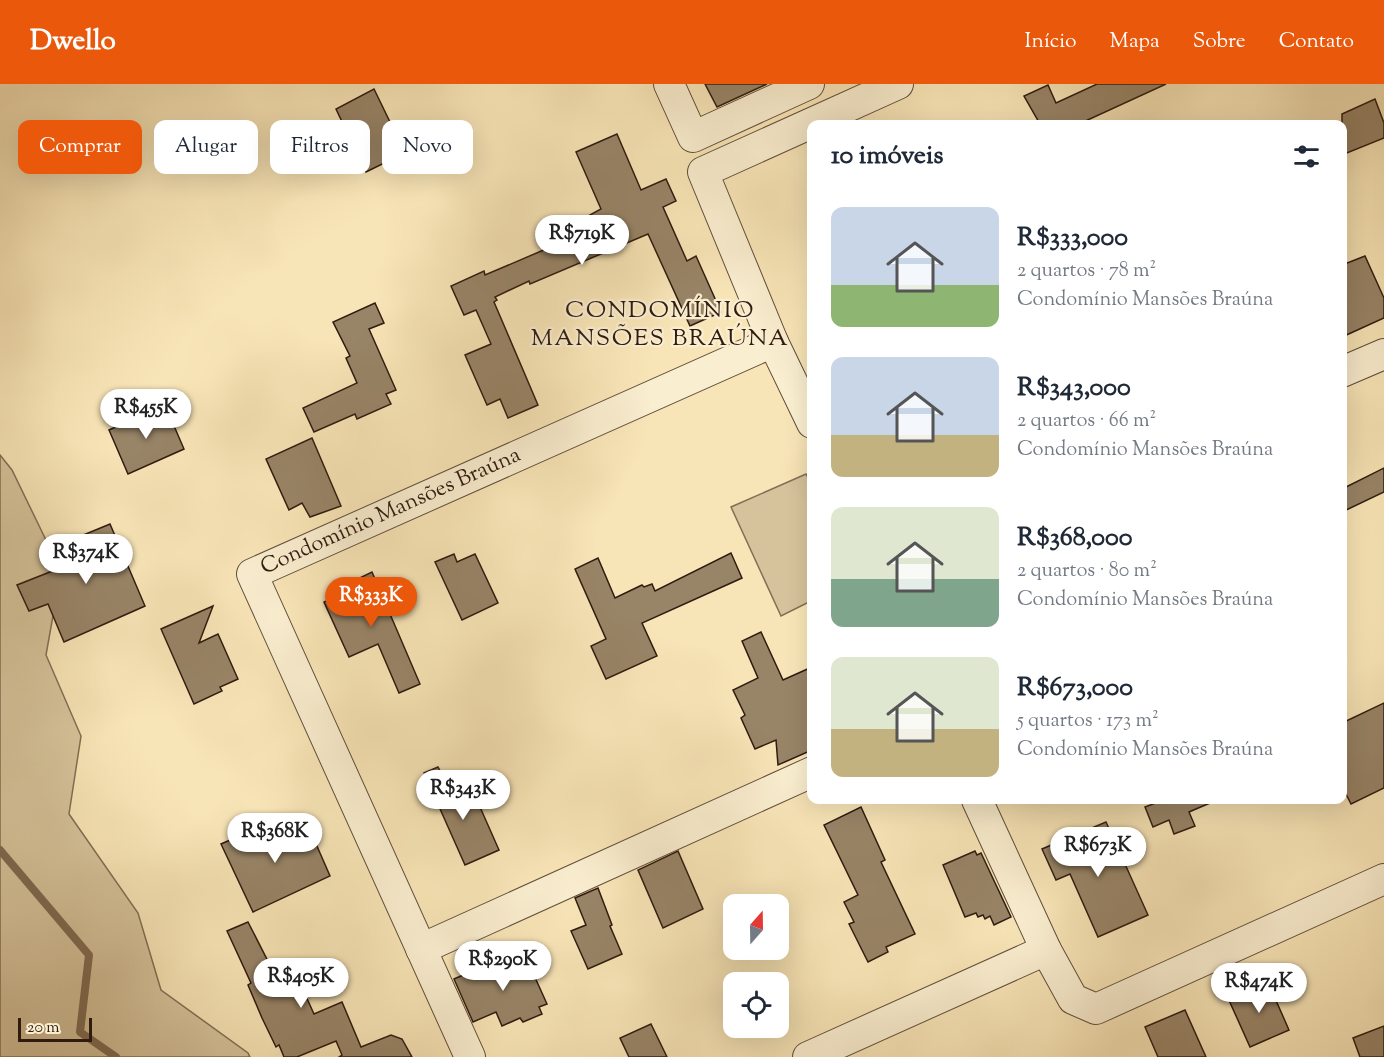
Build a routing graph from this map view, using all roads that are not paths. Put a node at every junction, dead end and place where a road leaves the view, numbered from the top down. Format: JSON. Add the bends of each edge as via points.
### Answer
{"nodes":[{"id":1,"x":669,"y":84,"type":"edge"},
{"id":2,"x":809,"y":84,"type":"edge"},
{"id":3,"x":898,"y":84,"type":"edge"},
{"id":4,"x":818,"y":120,"type":"edge"},
{"id":5,"x":807,"y":125,"type":"edge"},
{"id":6,"x":773,"y":342,"type":"junction"},
{"id":7,"x":1384,"y":354,"type":"edge"},
{"id":8,"x":1347,"y":370,"type":"edge"},
{"id":9,"x":807,"y":413,"type":"edge"},
{"id":10,"x":807,"y":774,"type":"edge"},
{"id":11,"x":979,"y":804,"type":"edge"},
{"id":12,"x":1384,"y":879,"type":"edge"},
{"id":13,"x":421,"y":949,"type":"junction"},
{"id":14,"x":1046,"y":950,"type":"junction"},
{"id":15,"x":470,"y":1057,"type":"edge"},
{"id":16,"x":808,"y":1057,"type":"edge"}],
"edges":[{"from":1,"to":2,"type":"street","via":[[693,137]]},
{"from":3,"to":4,"type":"street"},
{"from":5,"to":6,"type":"street","via":[[703,172]]},
{"from":6,"to":9,"type":"street"},
{"from":6,"to":13,"type":"street","name":"Condomínio Mansões Braúna","via":[[252,574]]},
{"from":7,"to":8,"type":"street"},
{"from":10,"to":13,"type":"street"},
{"from":11,"to":14,"type":"street"},
{"from":12,"to":14,"type":"street","via":[[1096,1009],[1073,999]]},
{"from":13,"to":15,"type":"street","name":"Condomínio Mansões Braúna"},
{"from":14,"to":16,"type":"street"}]}
